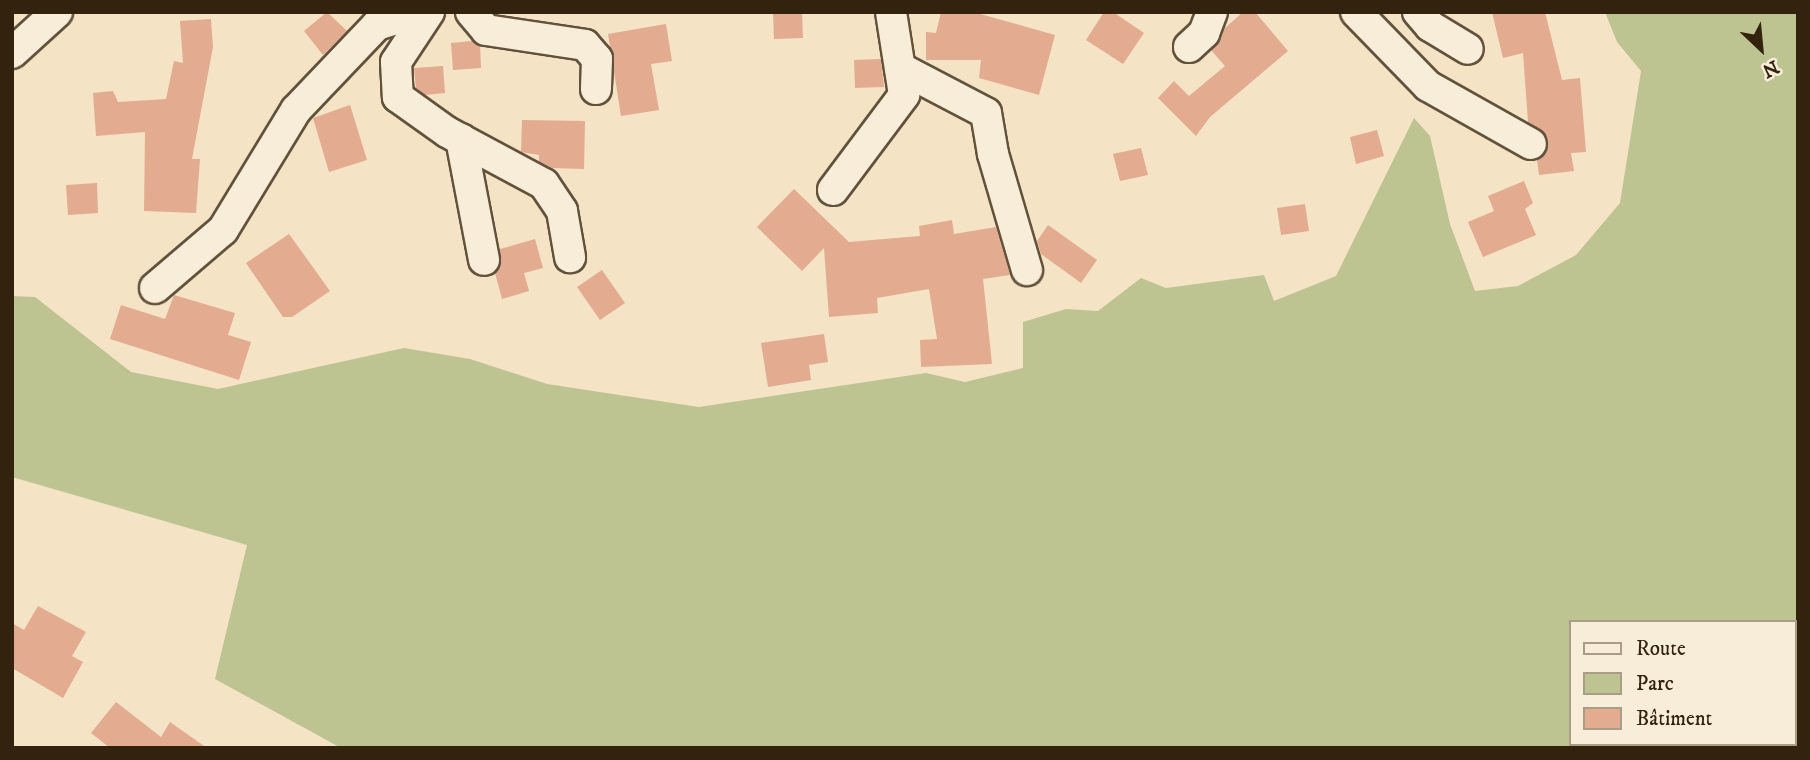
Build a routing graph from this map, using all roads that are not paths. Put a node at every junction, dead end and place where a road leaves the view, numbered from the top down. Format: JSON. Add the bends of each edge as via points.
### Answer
{"nodes":[{"id":1,"x":57,"y":12,"type":"edge"},
{"id":2,"x":418,"y":12,"type":"edge"},
{"id":3,"x":429,"y":12,"type":"edge"},
{"id":4,"x":471,"y":12,"type":"edge"},
{"id":5,"x":891,"y":12,"type":"edge"},
{"id":6,"x":1212,"y":12,"type":"edge"},
{"id":7,"x":1356,"y":12,"type":"edge"},
{"id":8,"x":1418,"y":12,"type":"edge"},
{"id":9,"x":1189,"y":47,"type":"dead end"},
{"id":10,"x":1468,"y":49,"type":"dead end"},
{"id":11,"x":12,"y":53,"type":"edge"},
{"id":12,"x":900,"y":68,"type":"junction"},
{"id":13,"x":596,"y":89,"type":"dead end"},
{"id":14,"x":461,"y":139,"type":"junction"},
{"id":15,"x":1531,"y":144,"type":"dead end"},
{"id":16,"x":833,"y":191,"type":"dead end"},
{"id":17,"x":570,"y":257,"type":"dead end"},
{"id":18,"x":484,"y":260,"type":"dead end"},
{"id":19,"x":1027,"y":270,"type":"dead end"},
{"id":20,"x":155,"y":288,"type":"dead end"}],
"edges":[{"from":1,"to":11,"type":"street"},
{"from":2,"to":20,"type":"street","via":[[377,25],[304,101],[223,230]]},
{"from":3,"to":14,"type":"street","via":[[396,62],[398,97]]},
{"from":4,"to":13,"type":"street","via":[[486,30],[585,45],[597,59]]},
{"from":5,"to":12,"type":"street"},
{"from":6,"to":9,"type":"street","via":[[1205,33]]},
{"from":7,"to":15,"type":"street","via":[[1428,86]]},
{"from":8,"to":10,"type":"street","via":[[1430,26]]},
{"from":12,"to":16,"type":"street","via":[[904,95]]},
{"from":12,"to":19,"type":"street","via":[[986,113],[993,154]]},
{"from":14,"to":17,"type":"street","via":[[544,184],[562,211]]},
{"from":14,"to":18,"type":"street"}]}
